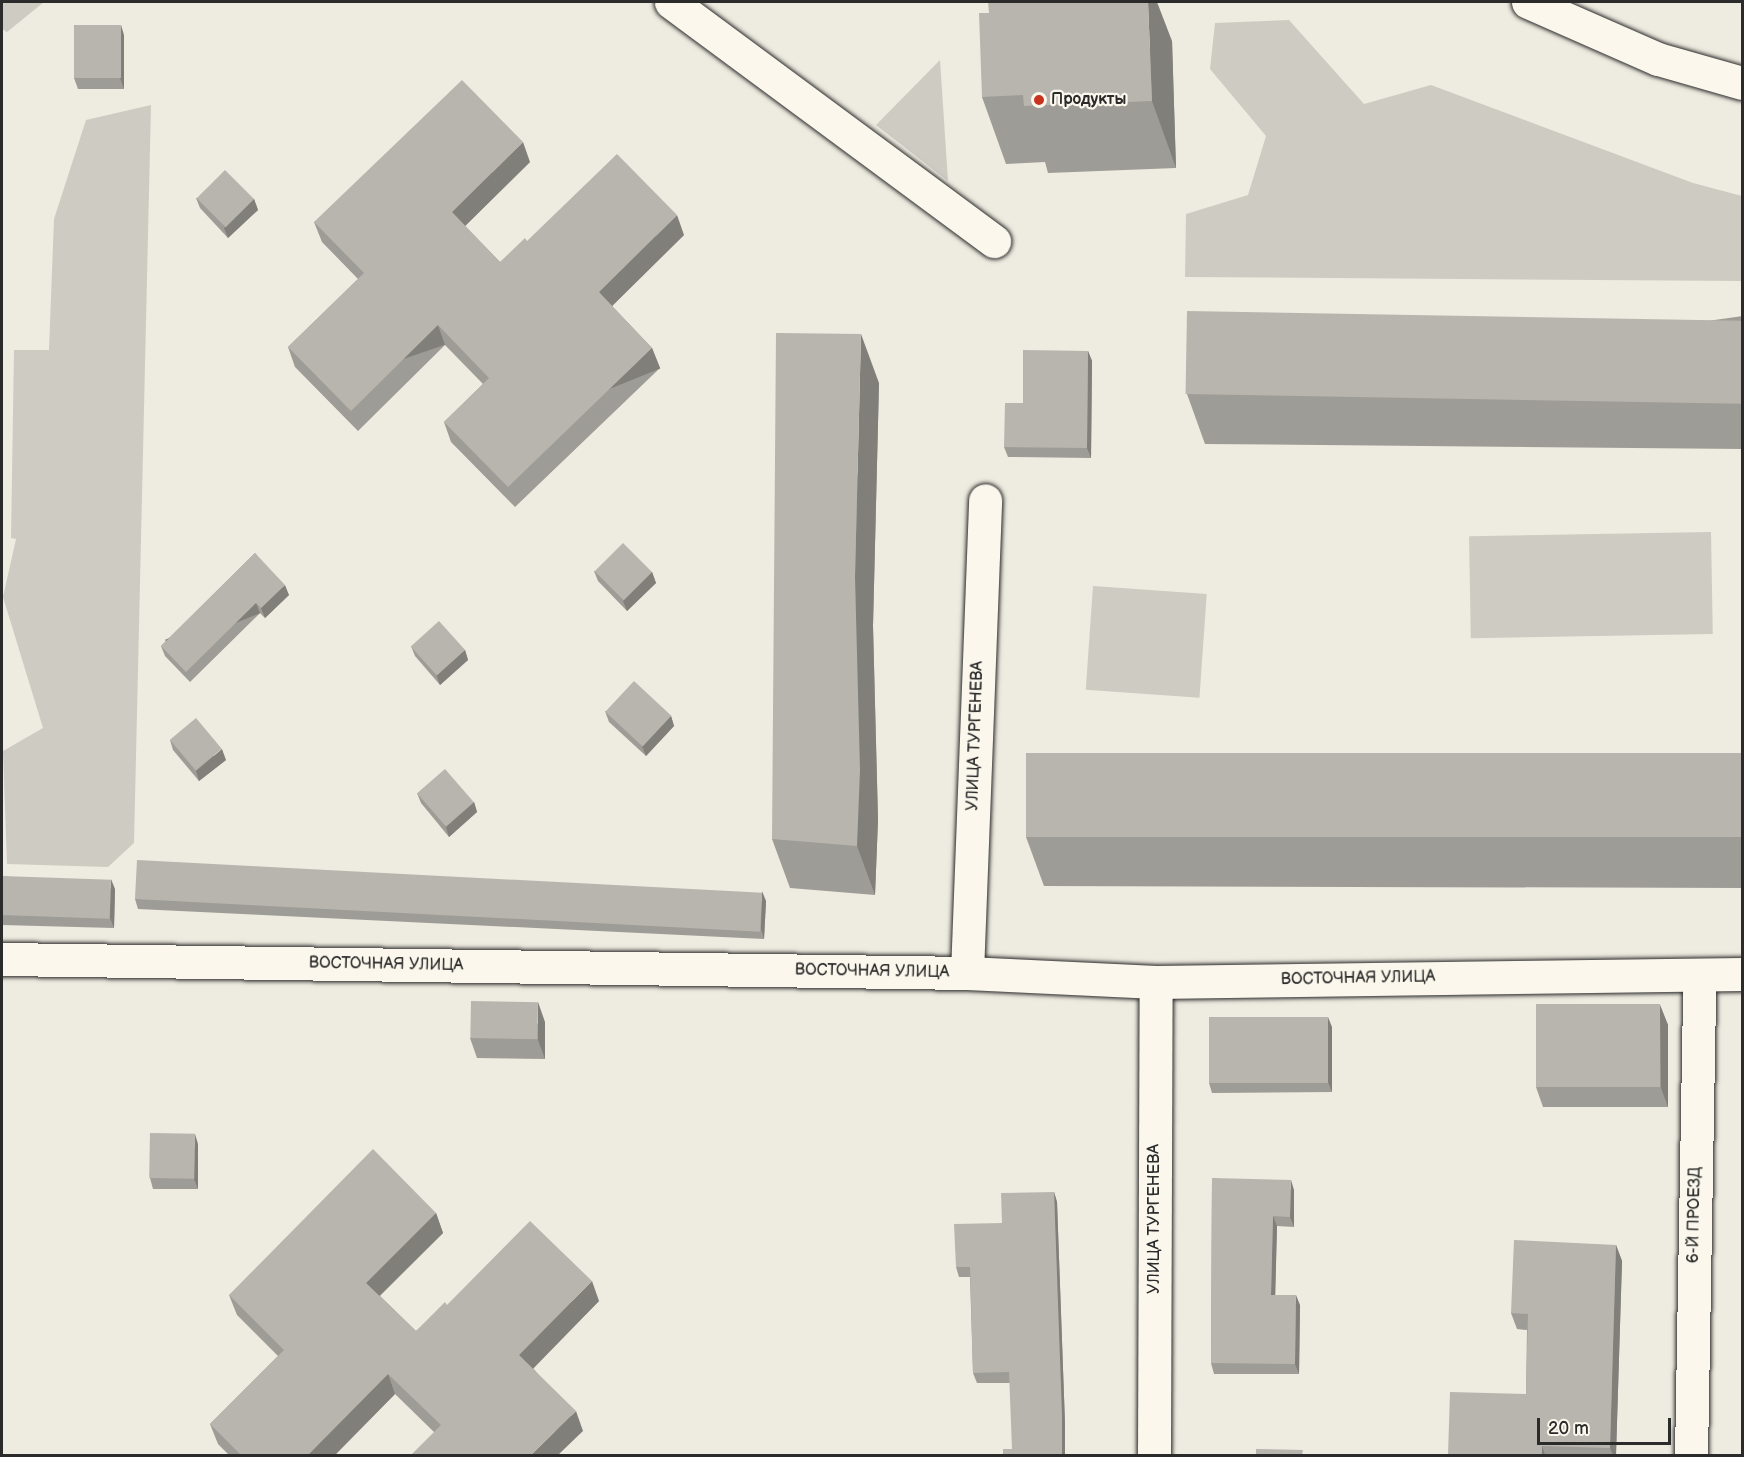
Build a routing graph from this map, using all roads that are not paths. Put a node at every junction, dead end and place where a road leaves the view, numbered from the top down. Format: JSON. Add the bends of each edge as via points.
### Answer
{"nodes":[{"id":1,"x":671,"y":2,"type":"edge"},
{"id":2,"x":1528,"y":2,"type":"edge"},
{"id":3,"x":1743,"y":82,"type":"edge"},
{"id":4,"x":994,"y":241,"type":"dead end"},
{"id":5,"x":985,"y":500,"type":"dead end"},
{"id":6,"x":2,"y":959,"type":"edge"},
{"id":7,"x":967,"y":973,"type":"junction"},
{"id":8,"x":1743,"y":974,"type":"edge"},
{"id":9,"x":1698,"y":975,"type":"junction"},
{"id":10,"x":1156,"y":982,"type":"junction"},
{"id":11,"x":1154,"y":1455,"type":"edge"},
{"id":12,"x":1691,"y":1455,"type":"edge"}],
"edges":[{"from":1,"to":4,"type":"street"},
{"from":2,"to":3,"type":"street","via":[[1658,59]]},
{"from":5,"to":7,"type":"street","name":"УЛИЦА ТУРГЕНЕВА"},
{"from":6,"to":7,"type":"street","name":"ВОСТОЧНАЯ УЛИЦА"},
{"from":7,"to":10,"type":"street","name":"ВОСТОЧНАЯ УЛИЦА"},
{"from":8,"to":9,"type":"street","name":"ВОСТОЧНАЯ УЛИЦА"},
{"from":9,"to":10,"type":"street","name":"ВОСТОЧНАЯ УЛИЦА"},
{"from":9,"to":12,"type":"street","name":"6-Й ПРОЕЗД"},
{"from":10,"to":11,"type":"street","name":"УЛИЦА ТУРГЕНЕВА"}]}
